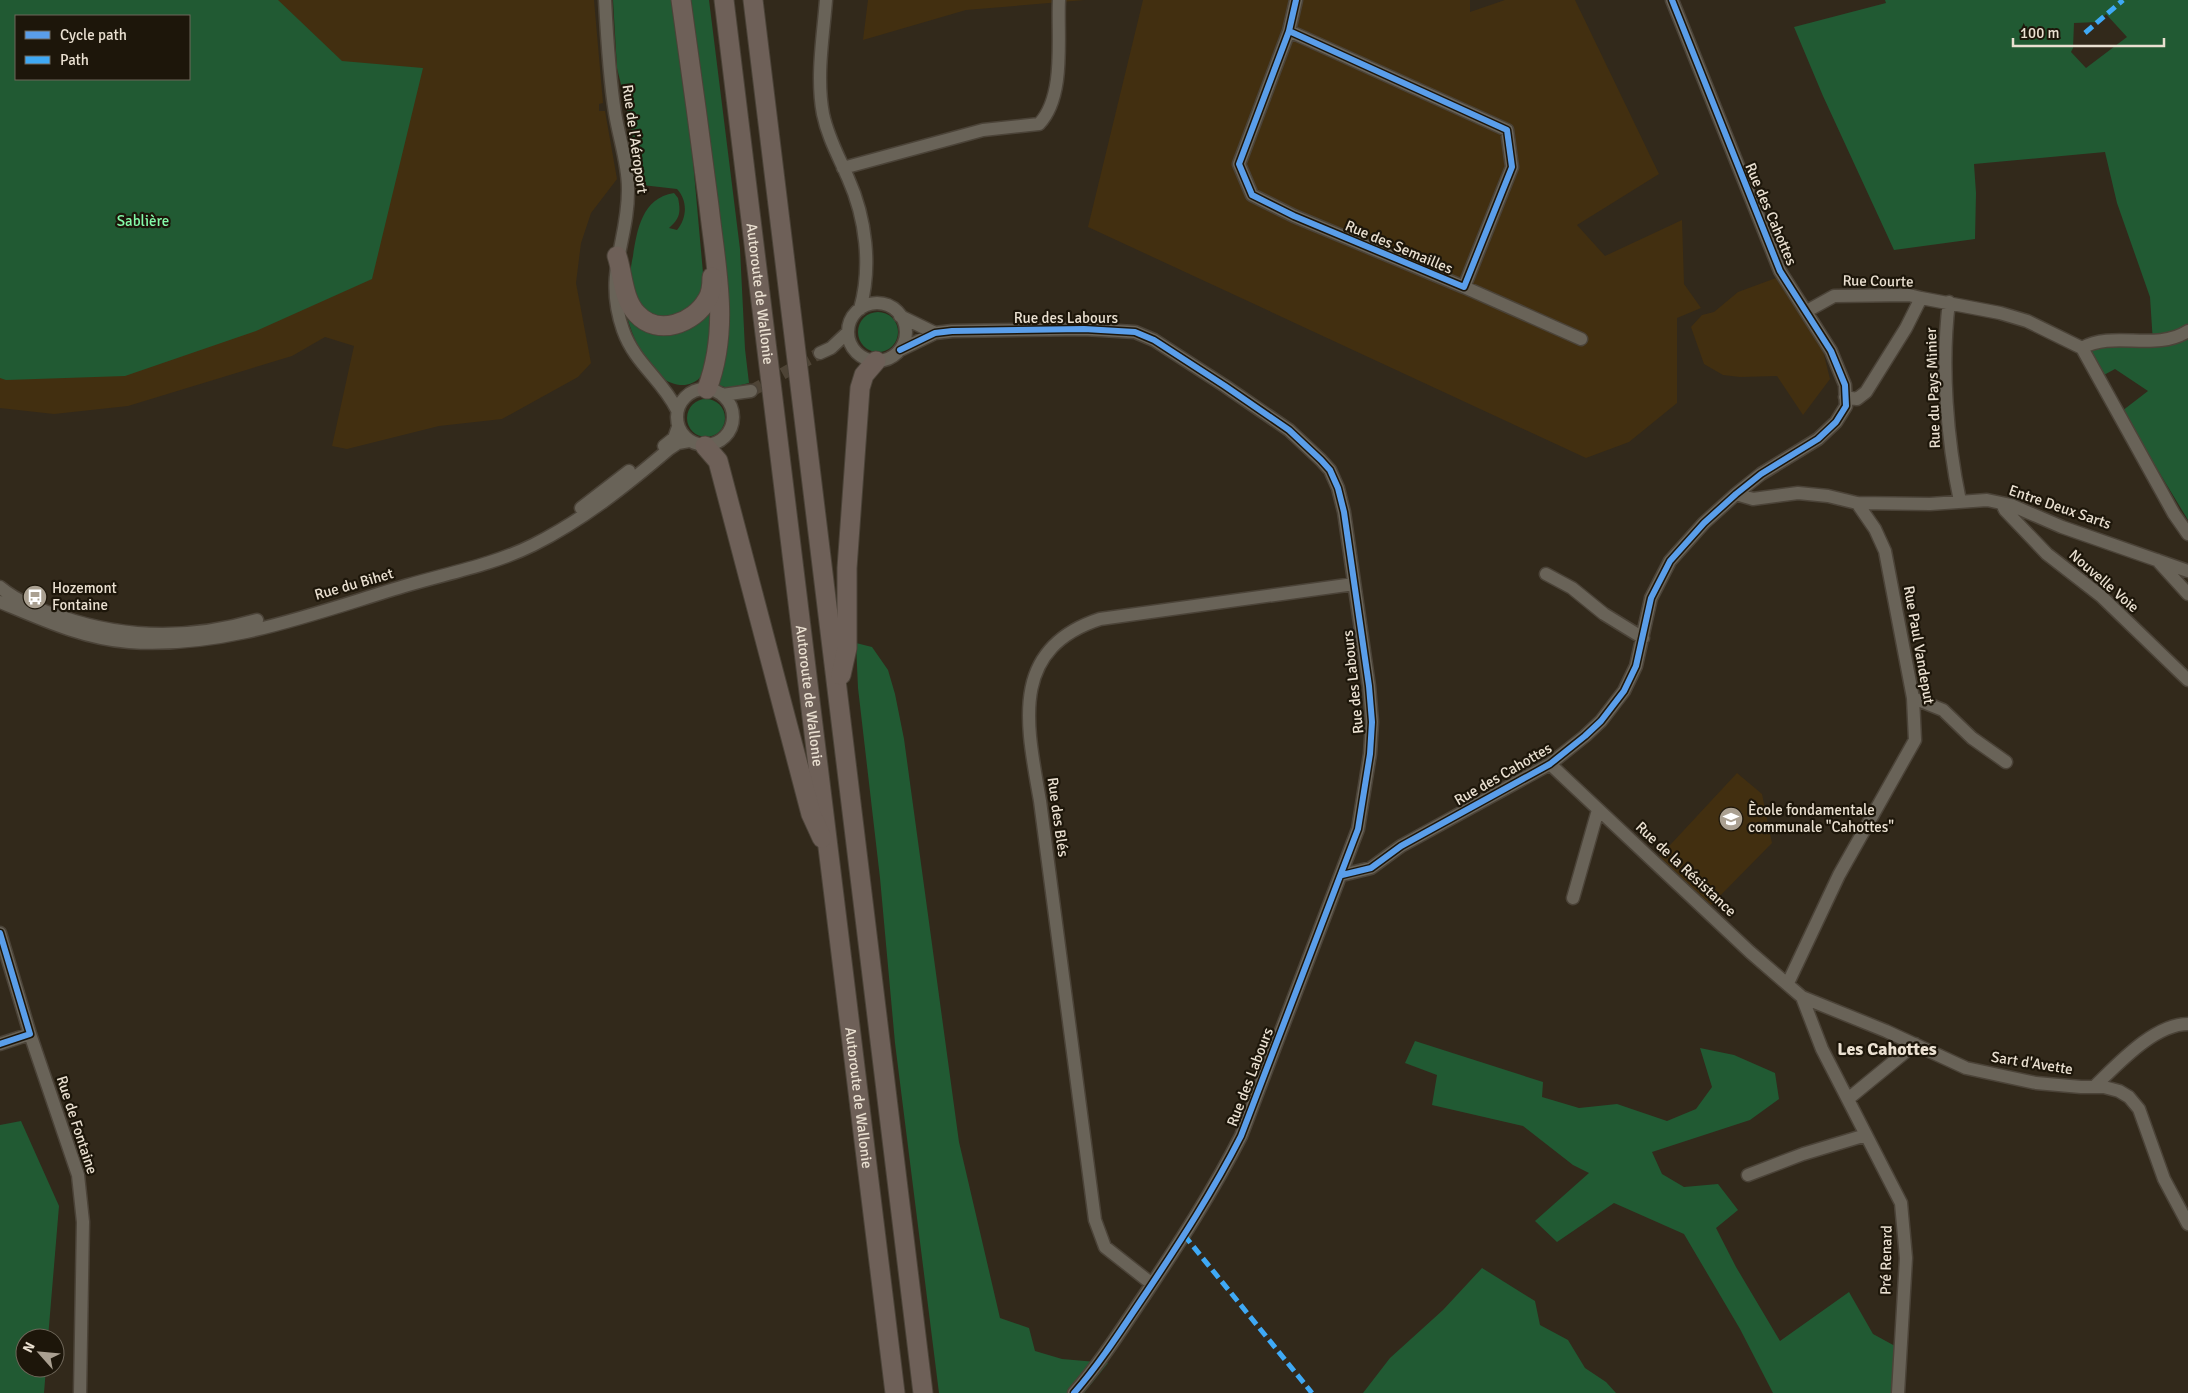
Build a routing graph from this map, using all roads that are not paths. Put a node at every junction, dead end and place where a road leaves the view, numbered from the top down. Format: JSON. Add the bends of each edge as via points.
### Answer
{"nodes":[{"id":1,"x":605,"y":0,"type":"edge"},
{"id":2,"x":681,"y":0,"type":"edge"},
{"id":3,"x":724,"y":0,"type":"edge"},
{"id":4,"x":753,"y":0,"type":"edge"},
{"id":5,"x":826,"y":0,"type":"edge"},
{"id":6,"x":1059,"y":0,"type":"edge"},
{"id":7,"x":1296,"y":0,"type":"edge"},
{"id":8,"x":1672,"y":0,"type":"edge"},
{"id":9,"x":1289,"y":31,"type":"junction"},
{"id":10,"x":844,"y":168,"type":"junction"},
{"id":11,"x":617,"y":256,"type":"junction"},
{"id":12,"x":715,"y":259,"type":"junction"},
{"id":13,"x":867,"y":284,"type":"junction"},
{"id":14,"x":1464,"y":287,"type":"junction"},
{"id":15,"x":1921,"y":298,"type":"junction"},
{"id":16,"x":1949,"y":302,"type":"junction"},
{"id":17,"x":886,"y":305,"type":"junction"},
{"id":18,"x":860,"y":309,"type":"junction"},
{"id":19,"x":1807,"y":311,"type":"junction"},
{"id":20,"x":900,"y":316,"type":"junction"},
{"id":21,"x":2188,"y":331,"type":"edge"},
{"id":22,"x":848,"y":332,"type":"junction"},
{"id":23,"x":935,"y":333,"type":"junction"},
{"id":24,"x":1580,"y":339,"type":"dead end"},
{"id":25,"x":2082,"y":348,"type":"junction"},
{"id":26,"x":853,"y":349,"type":"junction"},
{"id":27,"x":900,"y":350,"type":"junction"},
{"id":28,"x":876,"y":361,"type":"junction"},
{"id":29,"x":663,"y":386,"type":"junction"},
{"id":30,"x":708,"y":392,"type":"junction"},
{"id":31,"x":1845,"y":397,"type":"junction"},
{"id":32,"x":677,"y":410,"type":"junction"},
{"id":33,"x":732,"y":411,"type":"junction"},
{"id":34,"x":678,"y":427,"type":"junction"},
{"id":35,"x":697,"y":443,"type":"junction"},
{"id":36,"x":1736,"y":494,"type":"junction"},
{"id":37,"x":1960,"y":501,"type":"junction"},
{"id":38,"x":1857,"y":504,"type":"junction"},
{"id":39,"x":2002,"y":504,"type":"junction"},
{"id":40,"x":2188,"y":534,"type":"edge"},
{"id":41,"x":2157,"y":560,"type":"junction"},
{"id":42,"x":2188,"y":571,"type":"edge"},
{"id":43,"x":1546,"y":576,"type":"dead end"},
{"id":44,"x":1354,"y":584,"type":"junction"},
{"id":45,"x":0,"y":588,"type":"edge"},
{"id":46,"x":2188,"y":594,"type":"edge"},
{"id":47,"x":0,"y":602,"type":"edge"},
{"id":48,"x":1643,"y":638,"type":"junction"},
{"id":49,"x":2188,"y":680,"type":"edge"},
{"id":50,"x":838,"y":694,"type":"junction"},
{"id":51,"x":1913,"y":698,"type":"junction"},
{"id":52,"x":2006,"y":762,"type":"dead end"},
{"id":53,"x":1550,"y":764,"type":"junction"},
{"id":54,"x":1598,"y":810,"type":"junction"},
{"id":55,"x":830,"y":853,"type":"junction"},
{"id":56,"x":1342,"y":875,"type":"junction"},
{"id":57,"x":1573,"y":898,"type":"dead end"},
{"id":58,"x":0,"y":933,"type":"edge"},
{"id":59,"x":1788,"y":984,"type":"junction"},
{"id":60,"x":1802,"y":997,"type":"junction"},
{"id":61,"x":2188,"y":1024,"type":"edge"},
{"id":62,"x":30,"y":1034,"type":"junction"},
{"id":63,"x":0,"y":1044,"type":"edge"},
{"id":64,"x":1915,"y":1044,"type":"junction"},
{"id":65,"x":2094,"y":1087,"type":"junction"},
{"id":66,"x":1848,"y":1098,"type":"junction"},
{"id":67,"x":1866,"y":1135,"type":"junction"},
{"id":68,"x":1748,"y":1175,"type":"dead end"},
{"id":69,"x":2188,"y":1224,"type":"edge"},
{"id":70,"x":1152,"y":1284,"type":"junction"},
{"id":71,"x":80,"y":1393,"type":"edge"},
{"id":72,"x":895,"y":1393,"type":"edge"},
{"id":73,"x":923,"y":1393,"type":"edge"},
{"id":74,"x":1074,"y":1393,"type":"edge"},
{"id":75,"x":1898,"y":1393,"type":"edge"}],
"edges":[{"from":1,"to":11,"type":"street","name":"Rue de l'Aéroport","via":[[612,86],[628,187]]},
{"from":2,"to":12,"type":"highway"},
{"from":3,"to":55,"type":"highway","name":"Autoroute de Wallonie"},
{"from":4,"to":50,"type":"highway","name":"Autoroute de Wallonie"},
{"from":5,"to":10,"type":"street","via":[[820,96],[827,131]]},
{"from":6,"to":10,"type":"street","via":[[1055,93],[1045,118],[1039,124],[983,130]]},
{"from":7,"to":9,"type":"street","name":"Rue des Semailles"},
{"from":8,"to":19,"type":"street","name":"Rue des Cahottes","via":[[1780,271]]},
{"from":9,"to":14,"type":"street","name":"Rue des Semailles","via":[[1507,130],[1512,167]]},
{"from":9,"to":14,"type":"street","name":"Rue des Semailles","via":[[1239,164],[1252,195],[1294,216]]},
{"from":10,"to":13,"type":"street","via":[[857,200],[862,224]]},
{"from":11,"to":12,"type":"highway","via":[[626,293],[637,314],[645,321],[667,326],[690,318],[708,299]]},
{"from":11,"to":29,"type":"street","name":"Rue de l'Aéroport","via":[[615,295],[623,330],[639,362]]},
{"from":12,"to":30,"type":"highway","via":[[721,311],[716,366]]},
{"from":13,"to":17,"type":"street"},
{"from":13,"to":18,"type":"street"},
{"from":14,"to":24,"type":"street","name":"Rue des Semailles"},
{"from":15,"to":16,"type":"street"},
{"from":15,"to":19,"type":"street","name":"Rue Courte","via":[[1909,295],[1834,296]]},
{"from":15,"to":31,"type":"street","name":"Rue du Pays Minier","via":[[1866,392],[1857,399]]},
{"from":16,"to":25,"type":"street","via":[[2027,321]]},
{"from":16,"to":37,"type":"street","name":"Rue du Pays Minier","via":[[1946,399]]},
{"from":17,"to":18,"type":"street"},
{"from":17,"to":20,"type":"street"},
{"from":18,"to":22,"type":"street","via":[[854,315]]},
{"from":19,"to":31,"type":"street","name":"Rue des Cahottes","via":[[1831,351],[1845,385]]},
{"from":20,"to":23,"type":"street","name":"Rue des Labours"},
{"from":20,"to":27,"type":"street","via":[[906,333]]},
{"from":21,"to":25,"type":"street","via":[[2172,339],[2155,342],[2104,341]]},
{"from":22,"to":26,"type":"street"},
{"from":22,"to":26,"type":"street","via":[[826,351]]},
{"from":23,"to":27,"type":"street","name":"Rue des Labours"},
{"from":23,"to":44,"type":"street","name":"Rue des Labours","via":[[1106,329],[1135,332],[1154,340],[1289,430],[1330,470],[1344,512]]},
{"from":25,"to":40,"type":"street"},
{"from":26,"to":28,"type":"street","via":[[859,355]]},
{"from":27,"to":28,"type":"street","via":[[893,356]]},
{"from":28,"to":50,"type":"highway","via":[[864,375],[860,388],[847,568],[846,648]]},
{"from":29,"to":30,"type":"street"},
{"from":29,"to":32,"type":"street","name":"Rue de l'Aéroport"},
{"from":30,"to":32,"type":"street","via":[[684,399]]},
{"from":30,"to":33,"type":"street"},
{"from":30,"to":33,"type":"street","via":[[751,391]]},
{"from":31,"to":36,"type":"street","name":"Rue des Cahottes","via":[[1846,406],[1836,422],[1818,439],[1761,474]]},
{"from":32,"to":34,"type":"street"},
{"from":33,"to":35,"type":"street","name":"Rue du Bihet","via":[[733,421],[727,434],[715,444]]},
{"from":34,"to":35,"type":"street"},
{"from":34,"to":45,"type":"street","name":"Rue du Bihet","via":[[674,438],[666,445],[573,514],[527,539],[230,628],[174,635],[119,632],[45,612]]},
{"from":35,"to":47,"type":"street","name":"Rue du Bihet","via":[[678,443],[576,521],[530,546],[486,562],[236,635],[178,644],[122,641],[78,632]]},
{"from":35,"to":55,"type":"highway","via":[[718,461],[811,814]]},
{"from":36,"to":38,"type":"street","via":[[1753,499],[1798,493],[1828,496]]},
{"from":36,"to":48,"type":"street","name":"Rue des Cahottes","via":[[1670,561],[1651,598]]},
{"from":37,"to":38,"type":"street","name":"Entre Deux Sarts"},
{"from":37,"to":39,"type":"street","name":"Entre Deux Sarts","via":[[1987,500]]},
{"from":38,"to":51,"type":"street","name":"Rue Paul Vandeput","via":[[1875,529],[1885,551]]},
{"from":39,"to":41,"type":"street","name":"Entre Deux Sarts"},
{"from":39,"to":49,"type":"street","name":"Nouvelle Voie","via":[[2047,554],[2101,596]]},
{"from":41,"to":42,"type":"street","name":"Entre Deux Sarts"},
{"from":41,"to":46,"type":"street"},
{"from":43,"to":48,"type":"street","via":[[1572,588],[1604,614]]},
{"from":44,"to":56,"type":"street","name":"Rue des Labours","via":[[1372,722],[1362,812]]},
{"from":44,"to":70,"type":"street","name":"Rue des Blés","via":[[1100,619],[1064,637],[1046,654],[1034,676],[1028,698],[1032,755],[1095,1220],[1106,1247]]},
{"from":48,"to":53,"type":"street","name":"Rue des Cahottes","via":[[1636,666],[1624,691],[1585,736]]},
{"from":50,"to":73,"type":"highway","name":"Autoroute de Wallonie"},
{"from":51,"to":52,"type":"street","via":[[1943,710],[1972,738]]},
{"from":51,"to":59,"type":"street","name":"Rue Paul Vandeput","via":[[1915,740],[1842,868]]},
{"from":53,"to":54,"type":"street","name":"Rue de la Résistance"},
{"from":53,"to":56,"type":"street","name":"Rue des Cahottes","via":[[1402,846],[1371,868]]},
{"from":54,"to":57,"type":"street"},
{"from":54,"to":59,"type":"street","name":"Rue de la Résistance"},
{"from":55,"to":72,"type":"highway","name":"Autoroute de Wallonie"},
{"from":56,"to":70,"type":"street","name":"Rue des Labours","via":[[1241,1136],[1217,1182]]},
{"from":58,"to":62,"type":"street","name":"Rue de Fontaine"},
{"from":59,"to":60,"type":"street","name":"Rue de la Résistance"},
{"from":60,"to":64,"type":"street","name":"Sart d'Avette"},
{"from":60,"to":66,"type":"street","name":"Pré Renard","via":[[1822,1049]]},
{"from":61,"to":65,"type":"street","via":[[2174,1024],[2151,1037]]},
{"from":62,"to":63,"type":"street"},
{"from":62,"to":71,"type":"street","name":"Rue de Fontaine","via":[[72,1155],[81,1196]]},
{"from":64,"to":65,"type":"street","name":"Sart d'Avette","via":[[1966,1068],[2036,1083]]},
{"from":64,"to":66,"type":"street"},
{"from":65,"to":69,"type":"street","name":"Sart d'Avette","via":[[2120,1091],[2139,1110],[2164,1179]]},
{"from":66,"to":67,"type":"street","name":"Pré Renard"},
{"from":67,"to":68,"type":"street"},
{"from":67,"to":75,"type":"street","name":"Pré Renard","via":[[1903,1214],[1906,1258]]},
{"from":70,"to":74,"type":"street","name":"Rue des Labours"}]}
